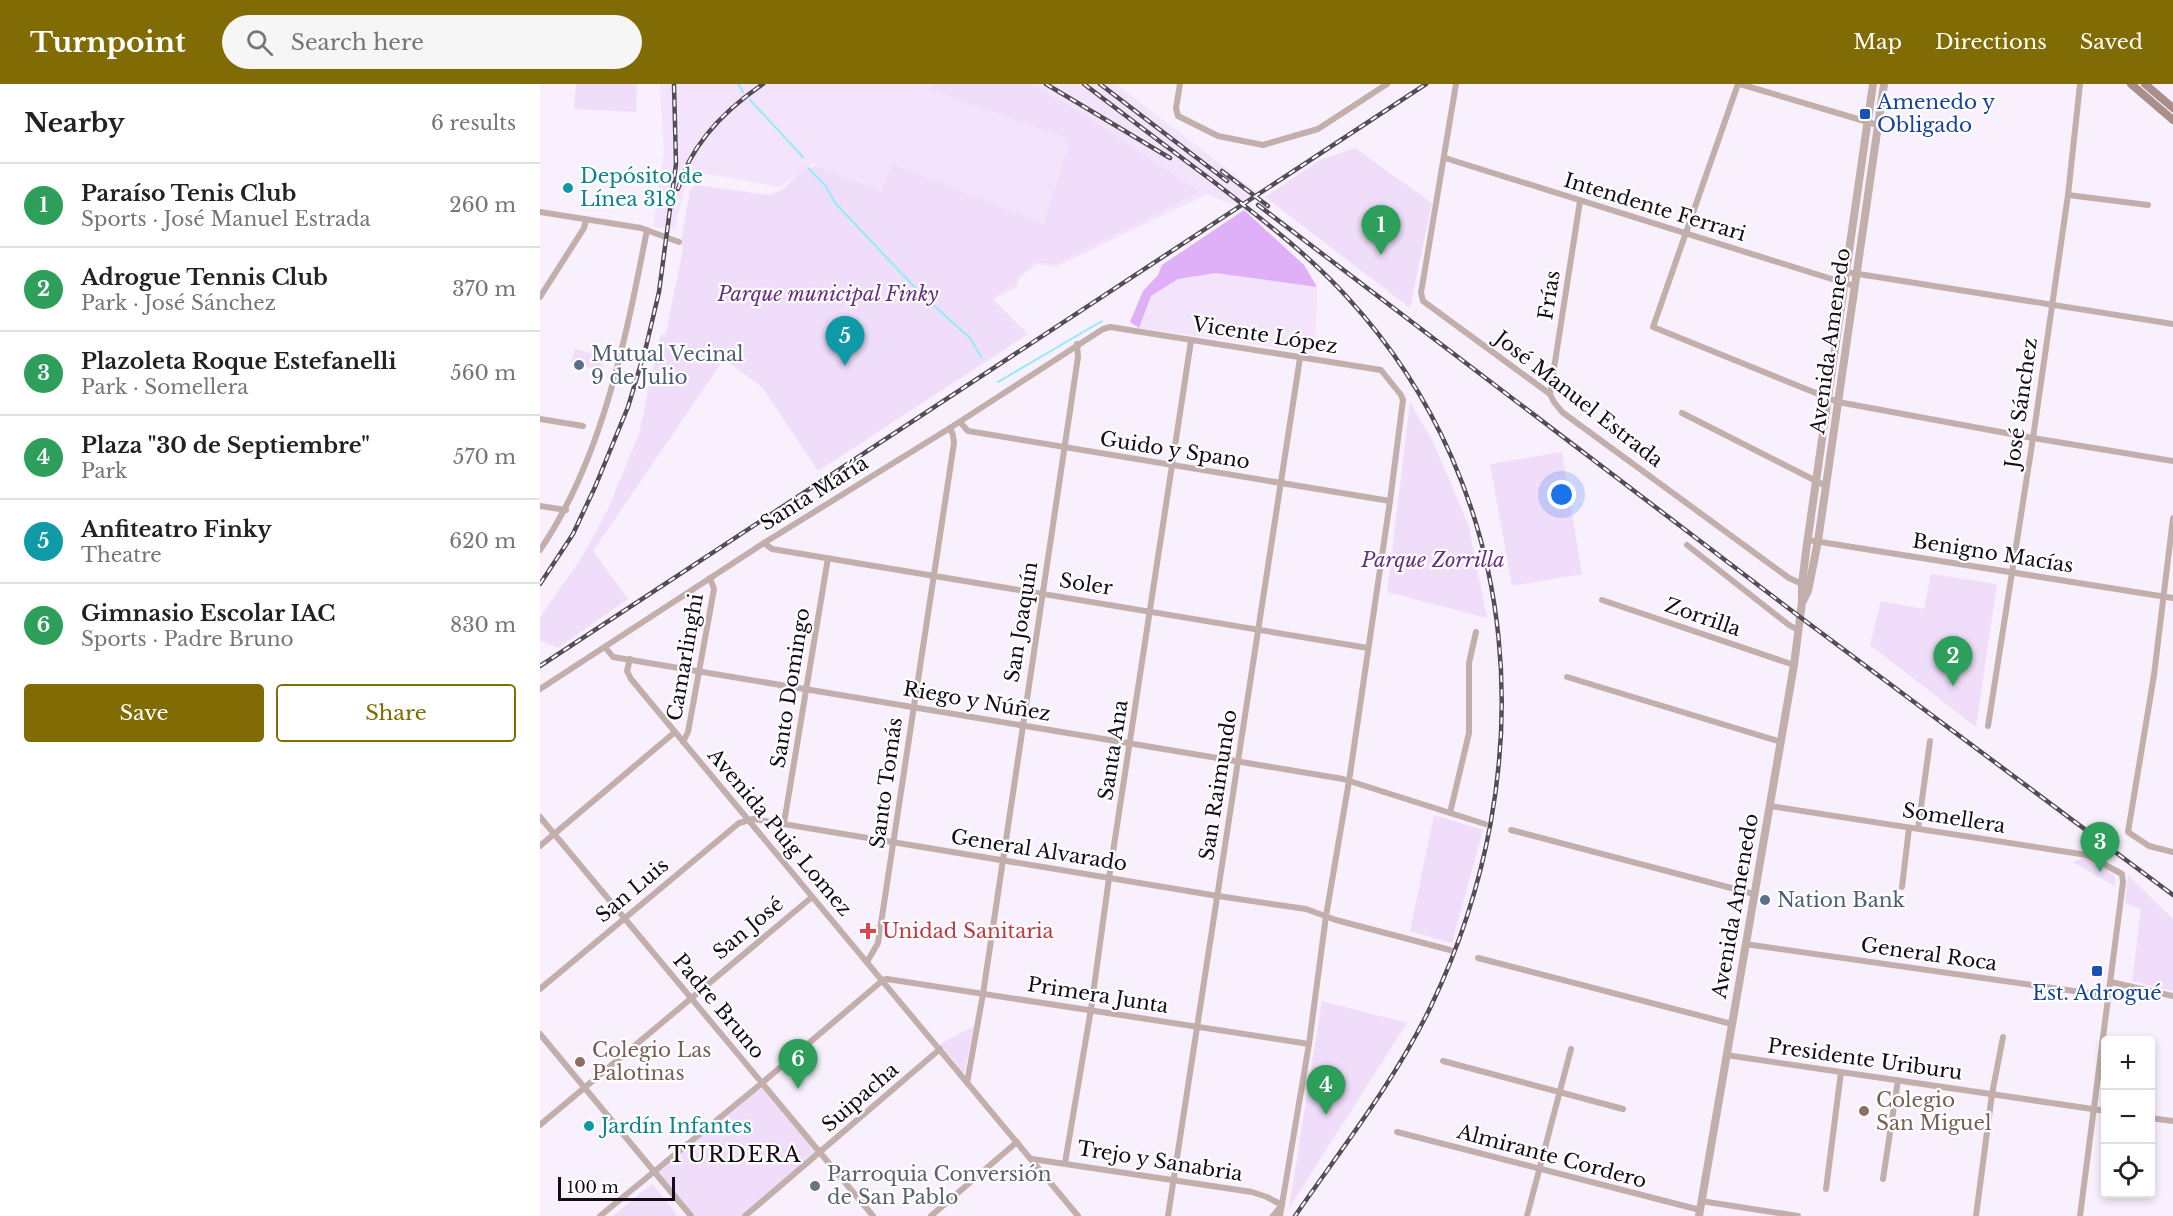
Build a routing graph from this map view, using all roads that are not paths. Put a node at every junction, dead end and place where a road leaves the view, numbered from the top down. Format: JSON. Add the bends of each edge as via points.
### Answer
{"nodes":[{"id":1,"x":1180,"y":84,"type":"edge"},
{"id":2,"x":1387,"y":84,"type":"edge"},
{"id":3,"x":1456,"y":84,"type":"edge"},
{"id":4,"x":1739,"y":84,"type":"edge"},
{"id":5,"x":1874,"y":84,"type":"edge"},
{"id":6,"x":1884,"y":84,"type":"edge"},
{"id":7,"x":2080,"y":84,"type":"edge"},
{"id":8,"x":2131,"y":84,"type":"edge"},
{"id":9,"x":2145,"y":84,"type":"edge"},
{"id":10,"x":2173,"y":108,"type":"edge"},
{"id":11,"x":2173,"y":120,"type":"edge"},
{"id":12,"x":1868,"y":123,"type":"junction"},
{"id":13,"x":1878,"y":125,"type":"junction"},
{"id":14,"x":1445,"y":158,"type":"junction"},
{"id":15,"x":2068,"y":195,"type":"junction"},
{"id":16,"x":1580,"y":201,"type":"junction"},
{"id":17,"x":2148,"y":205,"type":"dead end"},
{"id":18,"x":540,"y":212,"type":"edge"},
{"id":19,"x":586,"y":220,"type":"junction"},
{"id":20,"x":647,"y":230,"type":"junction"},
{"id":21,"x":1684,"y":233,"type":"junction"},
{"id":22,"x":680,"y":242,"type":"dead end"},
{"id":23,"x":1846,"y":272,"type":"junction"},
{"id":24,"x":1856,"y":274,"type":"junction"},
{"id":25,"x":1844,"y":284,"type":"junction"},
{"id":26,"x":1854,"y":286,"type":"junction"},
{"id":27,"x":540,"y":297,"type":"edge"},
{"id":28,"x":2051,"y":304,"type":"junction"},
{"id":29,"x":2173,"y":324,"type":"edge"},
{"id":30,"x":1107,"y":328,"type":"joint"},
{"id":31,"x":1191,"y":341,"type":"junction"},
{"id":32,"x":1077,"y":344,"type":"junction"},
{"id":33,"x":1300,"y":358,"type":"junction"},
{"id":34,"x":1550,"y":394,"type":"junction"},
{"id":35,"x":1828,"y":400,"type":"junction"},
{"id":36,"x":1838,"y":402,"type":"junction"},
{"id":37,"x":1682,"y":413,"type":"dead end"},
{"id":38,"x":540,"y":419,"type":"edge"},
{"id":39,"x":960,"y":422,"type":"junction"},
{"id":40,"x":583,"y":426,"type":"dead end"},
{"id":41,"x":950,"y":428,"type":"junction"},
{"id":42,"x":2033,"y":438,"type":"junction"},
{"id":43,"x":1063,"y":448,"type":"junction"},
{"id":44,"x":2173,"y":461,"type":"edge"},
{"id":45,"x":1171,"y":466,"type":"junction"},
{"id":46,"x":1817,"y":482,"type":"junction"},
{"id":47,"x":1280,"y":483,"type":"junction"},
{"id":48,"x":1826,"y":486,"type":"junction"},
{"id":49,"x":1390,"y":501,"type":"junction"},
{"id":50,"x":540,"y":506,"type":"edge"},
{"id":51,"x":566,"y":510,"type":"junction"},
{"id":52,"x":2173,"y":518,"type":"edge"},
{"id":53,"x":1808,"y":540,"type":"junction"},
{"id":54,"x":1818,"y":541,"type":"junction"},
{"id":55,"x":764,"y":543,"type":"junction"},
{"id":56,"x":1687,"y":545,"type":"dead end"},
{"id":57,"x":540,"y":550,"type":"edge"},
{"id":58,"x":828,"y":558,"type":"junction"},
{"id":59,"x":2013,"y":572,"type":"junction"},
{"id":60,"x":934,"y":576,"type":"junction"},
{"id":61,"x":710,"y":578,"type":"junction"},
{"id":62,"x":1802,"y":584,"type":"junction"},
{"id":63,"x":1042,"y":594,"type":"junction"},
{"id":64,"x":2164,"y":597,"type":"junction"},
{"id":65,"x":2173,"y":598,"type":"edge"},
{"id":66,"x":1602,"y":600,"type":"dead end"},
{"id":67,"x":1802,"y":602,"type":"junction"},
{"id":68,"x":1151,"y":611,"type":"junction"},
{"id":69,"x":1259,"y":630,"type":"junction"},
{"id":70,"x":1798,"y":630,"type":"junction"},
{"id":71,"x":1476,"y":632,"type":"dead end"},
{"id":72,"x":605,"y":647,"type":"junction"},
{"id":73,"x":1368,"y":648,"type":"junction"},
{"id":74,"x":630,"y":659,"type":"junction"},
{"id":75,"x":1794,"y":664,"type":"junction"},
{"id":76,"x":698,"y":671,"type":"junction"},
{"id":77,"x":1567,"y":677,"type":"dead end"},
{"id":78,"x":808,"y":688,"type":"junction"},
{"id":79,"x":540,"y":689,"type":"edge"},
{"id":80,"x":914,"y":707,"type":"junction"},
{"id":81,"x":1022,"y":725,"type":"junction"},
{"id":82,"x":1988,"y":726,"type":"dead end"},
{"id":83,"x":675,"y":732,"type":"junction"},
{"id":84,"x":1930,"y":741,"type":"dead end"},
{"id":85,"x":683,"y":742,"type":"junction"},
{"id":86,"x":1781,"y":742,"type":"junction"},
{"id":87,"x":1130,"y":744,"type":"junction"},
{"id":88,"x":1239,"y":761,"type":"junction"},
{"id":89,"x":1349,"y":781,"type":"junction"},
{"id":90,"x":1770,"y":806,"type":"junction"},
{"id":91,"x":1450,"y":813,"type":"junction"},
{"id":92,"x":540,"y":817,"type":"edge"},
{"id":93,"x":746,"y":819,"type":"junction"},
{"id":94,"x":784,"y":824,"type":"junction"},
{"id":95,"x":1485,"y":824,"type":"dead end"},
{"id":96,"x":1909,"y":828,"type":"junction"},
{"id":97,"x":1918,"y":829,"type":"junction"},
{"id":98,"x":1511,"y":830,"type":"dead end"},
{"id":99,"x":554,"y":834,"type":"junction"},
{"id":100,"x":894,"y":842,"type":"junction"},
{"id":101,"x":540,"y":846,"type":"edge"},
{"id":102,"x":2173,"y":852,"type":"edge"},
{"id":103,"x":1002,"y":861,"type":"junction"},
{"id":104,"x":1109,"y":878,"type":"junction"},
{"id":105,"x":1902,"y":887,"type":"dead end"},
{"id":106,"x":1754,"y":894,"type":"junction"},
{"id":107,"x":1218,"y":896,"type":"junction"},
{"id":108,"x":812,"y":897,"type":"junction"},
{"id":109,"x":1326,"y":916,"type":"junction"},
{"id":110,"x":623,"y":918,"type":"junction"},
{"id":111,"x":1745,"y":944,"type":"junction"},
{"id":112,"x":1450,"y":950,"type":"dead end"},
{"id":113,"x":1478,"y":958,"type":"dead end"},
{"id":114,"x":867,"y":962,"type":"junction"},
{"id":115,"x":883,"y":980,"type":"junction"},
{"id":116,"x":2111,"y":982,"type":"junction"},
{"id":117,"x":540,"y":989,"type":"edge"},
{"id":118,"x":983,"y":994,"type":"junction"},
{"id":119,"x":2109,"y":996,"type":"junction"},
{"id":120,"x":2173,"y":996,"type":"edge"},
{"id":121,"x":690,"y":998,"type":"junction"},
{"id":122,"x":1091,"y":1009,"type":"junction"},
{"id":123,"x":1732,"y":1024,"type":"junction"},
{"id":124,"x":1197,"y":1027,"type":"junction"},
{"id":125,"x":540,"y":1034,"type":"edge"},
{"id":126,"x":2003,"y":1037,"type":"dead end"},
{"id":127,"x":1309,"y":1044,"type":"junction"},
{"id":128,"x":940,"y":1049,"type":"junction"},
{"id":129,"x":1571,"y":1049,"type":"dead end"},
{"id":130,"x":1726,"y":1055,"type":"junction"},
{"id":131,"x":1443,"y":1061,"type":"dead end"},
{"id":132,"x":1841,"y":1072,"type":"junction"},
{"id":133,"x":1898,"y":1080,"type":"junction"},
{"id":134,"x":762,"y":1083,"type":"junction"},
{"id":135,"x":968,"y":1083,"type":"junction"},
{"id":136,"x":585,"y":1087,"type":"junction"},
{"id":137,"x":1560,"y":1092,"type":"junction"},
{"id":138,"x":1992,"y":1094,"type":"junction"},
{"id":139,"x":1623,"y":1108,"type":"dead end"},
{"id":140,"x":2094,"y":1109,"type":"junction"},
{"id":141,"x":2101,"y":1110,"type":"edge"},
{"id":142,"x":2155,"y":1119,"type":"edge"},
{"id":143,"x":2173,"y":1121,"type":"edge"},
{"id":144,"x":540,"y":1125,"type":"edge"},
{"id":145,"x":1397,"y":1132,"type":"dead end"},
{"id":146,"x":1017,"y":1142,"type":"junction"},
{"id":147,"x":820,"y":1153,"type":"junction"},
{"id":148,"x":1031,"y":1159,"type":"junction"},
{"id":149,"x":1065,"y":1163,"type":"junction"},
{"id":150,"x":654,"y":1170,"type":"junction"},
{"id":151,"x":1539,"y":1170,"type":"junction"},
{"id":152,"x":1883,"y":1179,"type":"dead end"},
{"id":153,"x":1173,"y":1181,"type":"junction"},
{"id":154,"x":1826,"y":1189,"type":"dead end"},
{"id":155,"x":1701,"y":1201,"type":"junction"},
{"id":156,"x":1282,"y":1205,"type":"junction"},
{"id":157,"x":1699,"y":1213,"type":"edge"},
{"id":158,"x":600,"y":1216,"type":"edge"},
{"id":159,"x":691,"y":1216,"type":"edge"},
{"id":160,"x":746,"y":1216,"type":"edge"},
{"id":161,"x":873,"y":1216,"type":"edge"},
{"id":162,"x":931,"y":1216,"type":"edge"},
{"id":163,"x":1078,"y":1216,"type":"edge"},
{"id":164,"x":1168,"y":1216,"type":"edge"},
{"id":165,"x":1273,"y":1216,"type":"edge"},
{"id":166,"x":1280,"y":1216,"type":"edge"},
{"id":167,"x":1527,"y":1216,"type":"edge"},
{"id":168,"x":1798,"y":1216,"type":"edge"},
{"id":169,"x":1976,"y":1216,"type":"edge"},
{"id":170,"x":2080,"y":1216,"type":"edge"}],
"edges":[{"from":1,"to":2,"type":"street","via":[[1178,116],[1210,133],[1263,145],[1318,129]]},
{"from":3,"to":14,"type":"street"},
{"from":4,"to":12,"type":"street"},
{"from":4,"to":21,"type":"street"},
{"from":5,"to":12,"type":"street","name":"Avenida Amenedo"},
{"from":6,"to":13,"type":"street","name":"Avenida Amenedo"},
{"from":7,"to":15,"type":"street","name":"José Sánchez"},
{"from":8,"to":11,"type":"main road"},
{"from":9,"to":10,"type":"main road"},
{"from":12,"to":13,"type":"street"},
{"from":12,"to":23,"type":"street","name":"Avenida Amenedo"},
{"from":13,"to":24,"type":"street","name":"Avenida Amenedo"},
{"from":14,"to":16,"type":"street","name":"Intendente Ferrari"},
{"from":14,"to":34,"type":"street","name":"José Manuel Estrada","via":[[1423,301]]},
{"from":15,"to":17,"type":"street"},
{"from":15,"to":28,"type":"street","name":"José Sánchez"},
{"from":16,"to":21,"type":"street","name":"Intendente Ferrari"},
{"from":16,"to":34,"type":"street","name":"Frías"},
{"from":18,"to":19,"type":"street"},
{"from":19,"to":20,"type":"street"},
{"from":19,"to":27,"type":"street"},
{"from":20,"to":22,"type":"street"},
{"from":20,"to":51,"type":"street","via":[[606,404]]},
{"from":21,"to":25,"type":"street","name":"Intendente Ferrari"},
{"from":21,"to":35,"type":"street","via":[[1653,327]]},
{"from":23,"to":24,"type":"street"},
{"from":23,"to":25,"type":"street","name":"Avenida Amenedo"},
{"from":24,"to":26,"type":"street","name":"Avenida Amenedo"},
{"from":24,"to":28,"type":"street"},
{"from":25,"to":26,"type":"street","name":"Intendente Ferrari"},
{"from":25,"to":35,"type":"street","name":"Avenida Amenedo"},
{"from":26,"to":36,"type":"street","name":"Avenida Amenedo"},
{"from":28,"to":29,"type":"street"},
{"from":28,"to":42,"type":"street","name":"José Sánchez"},
{"from":30,"to":31,"type":"street","name":"Vicente López"},
{"from":30,"to":32,"type":"street","name":"Santa María"},
{"from":31,"to":33,"type":"street","name":"Vicente López"},
{"from":31,"to":45,"type":"street","name":"Santa Ana"},
{"from":32,"to":39,"type":"street","name":"Santa María"},
{"from":32,"to":43,"type":"street","name":"San Joaquín"},
{"from":33,"to":47,"type":"street","name":"San Raimundo"},
{"from":33,"to":49,"type":"street","name":"Vicente López","via":[[1381,370],[1401,395]]},
{"from":34,"to":62,"type":"street","name":"José Manuel Estrada","via":[[1562,412]]},
{"from":35,"to":36,"type":"street"},
{"from":35,"to":46,"type":"street","name":"Avenida Amenedo"},
{"from":36,"to":42,"type":"street"},
{"from":36,"to":48,"type":"street","name":"Avenida Amenedo"},
{"from":37,"to":46,"type":"street"},
{"from":38,"to":40,"type":"street"},
{"from":39,"to":41,"type":"street","name":"Santa María"},
{"from":39,"to":43,"type":"street","name":"Guido y Spano","via":[[968,431]]},
{"from":41,"to":55,"type":"street","name":"Santa María"},
{"from":41,"to":60,"type":"street","name":"Santo Tomás","via":[[954,442]]},
{"from":42,"to":44,"type":"street"},
{"from":42,"to":59,"type":"street","name":"José Sánchez"},
{"from":43,"to":45,"type":"street","name":"Guido y Spano"},
{"from":43,"to":63,"type":"street","name":"San Joaquín"},
{"from":45,"to":47,"type":"street","name":"Guido y Spano"},
{"from":45,"to":68,"type":"street","name":"Santa Ana"},
{"from":46,"to":48,"type":"street"},
{"from":46,"to":53,"type":"street","name":"Avenida Amenedo"},
{"from":47,"to":49,"type":"street","name":"Guido y Spano"},
{"from":47,"to":69,"type":"street","name":"San Raimundo"},
{"from":48,"to":54,"type":"street","name":"Avenida Amenedo"},
{"from":49,"to":73,"type":"street"},
{"from":50,"to":51,"type":"street"},
{"from":51,"to":57,"type":"street"},
{"from":52,"to":64,"type":"street"},
{"from":53,"to":54,"type":"street","name":"Benigno Macías"},
{"from":53,"to":62,"type":"street","name":"Avenida Amenedo"},
{"from":54,"to":59,"type":"street","name":"Benigno Macías"},
{"from":54,"to":67,"type":"street","name":"Avenida Amenedo","via":[[1808,591]]},
{"from":55,"to":58,"type":"street","name":"Soler","via":[[772,549]]},
{"from":55,"to":61,"type":"street","name":"Santa María"},
{"from":56,"to":70,"type":"street"},
{"from":58,"to":60,"type":"street","name":"Soler"},
{"from":58,"to":78,"type":"street","name":"Santo Domingo"},
{"from":59,"to":64,"type":"street","name":"Benigno Macías"},
{"from":59,"to":82,"type":"street","name":"José Sánchez"},
{"from":60,"to":63,"type":"street","name":"Soler"},
{"from":60,"to":80,"type":"street","name":"Santo Tomás"},
{"from":61,"to":72,"type":"street","name":"Santa María"},
{"from":61,"to":76,"type":"street","name":"Camarlinghi","via":[[714,589]]},
{"from":62,"to":67,"type":"street","name":"Avenida Amenedo"},
{"from":63,"to":68,"type":"street","name":"Soler"},
{"from":63,"to":81,"type":"street","name":"San Joaquín"},
{"from":64,"to":65,"type":"street","name":"Benigno Macías"},
{"from":64,"to":102,"type":"street","via":[[2128,832],[2149,846]]},
{"from":66,"to":75,"type":"street","name":"Zorrilla"},
{"from":67,"to":70,"type":"street","name":"Avenida Amenedo"},
{"from":68,"to":69,"type":"street","name":"Soler"},
{"from":68,"to":87,"type":"street","name":"Santa Ana"},
{"from":69,"to":73,"type":"street","name":"Soler"},
{"from":69,"to":88,"type":"street","name":"San Raimundo"},
{"from":70,"to":75,"type":"street","name":"Avenida Amenedo"},
{"from":71,"to":91,"type":"street","via":[[1469,663],[1469,733]]},
{"from":72,"to":74,"type":"street","name":"Riego y Núñez","via":[[613,657]]},
{"from":72,"to":79,"type":"street","name":"Santa María"},
{"from":73,"to":89,"type":"street"},
{"from":74,"to":76,"type":"street","name":"Riego y Núñez"},
{"from":74,"to":83,"type":"street","name":"Avenida Puig Lomez","via":[[628,675]]},
{"from":75,"to":86,"type":"street","name":"Avenida Amenedo"},
{"from":76,"to":78,"type":"street","name":"Riego y Núñez"},
{"from":76,"to":85,"type":"street","name":"Camarlinghi"},
{"from":77,"to":86,"type":"street"},
{"from":78,"to":80,"type":"street","name":"Riego y Núñez"},
{"from":78,"to":94,"type":"street","name":"Santo Domingo"},
{"from":80,"to":81,"type":"street","name":"Riego y Núñez"},
{"from":80,"to":100,"type":"street","name":"Santo Tomás"},
{"from":81,"to":87,"type":"street","name":"Riego y Núñez"},
{"from":81,"to":103,"type":"street","name":"San Joaquín"},
{"from":83,"to":85,"type":"street","name":"Avenida Puig Lomez"},
{"from":83,"to":99,"type":"street"},
{"from":84,"to":97,"type":"street"},
{"from":85,"to":93,"type":"street","name":"Avenida Puig Lomez"},
{"from":86,"to":90,"type":"street","name":"Avenida Amenedo"},
{"from":87,"to":88,"type":"street","name":"Riego y Núñez"},
{"from":87,"to":104,"type":"street","name":"Santa Ana"},
{"from":88,"to":89,"type":"street","name":"Riego y Núñez"},
{"from":88,"to":107,"type":"street","name":"San Raimundo"},
{"from":89,"to":91,"type":"street"},
{"from":89,"to":109,"type":"street"},
{"from":90,"to":96,"type":"street","name":"Somellera"},
{"from":90,"to":106,"type":"street","name":"Avenida Amenedo"},
{"from":91,"to":95,"type":"street"},
{"from":92,"to":99,"type":"street","name":"Padre Bruno"},
{"from":93,"to":94,"type":"street","name":"General Alvarado"},
{"from":93,"to":108,"type":"street","name":"Avenida Puig Lomez"},
{"from":93,"to":110,"type":"street","name":"San Luis"},
{"from":94,"to":100,"type":"street","name":"General Alvarado"},
{"from":96,"to":97,"type":"street","name":"Somellera"},
{"from":96,"to":105,"type":"street"},
{"from":97,"to":116,"type":"street","name":"Somellera","via":[[2091,856],[2122,874]]},
{"from":98,"to":106,"type":"street"},
{"from":99,"to":101,"type":"street"},
{"from":99,"to":110,"type":"street","name":"Padre Bruno"},
{"from":100,"to":103,"type":"street","name":"General Alvarado"},
{"from":100,"to":114,"type":"street","name":"Santo Tomás","via":[[878,944]]},
{"from":103,"to":104,"type":"street","name":"General Alvarado"},
{"from":103,"to":118,"type":"street","name":"San Joaquín"},
{"from":104,"to":107,"type":"street","name":"General Alvarado"},
{"from":104,"to":122,"type":"street","name":"Santa Ana"},
{"from":106,"to":111,"type":"street","name":"Avenida Amenedo"},
{"from":107,"to":109,"type":"street","name":"General Alvarado","via":[[1306,909]]},
{"from":107,"to":124,"type":"street","name":"San Raimundo"},
{"from":108,"to":114,"type":"street","name":"Avenida Puig Lomez"},
{"from":108,"to":121,"type":"street","name":"San José"},
{"from":109,"to":112,"type":"street"},
{"from":109,"to":127,"type":"street"},
{"from":110,"to":117,"type":"street","name":"San Luis"},
{"from":110,"to":121,"type":"street","name":"Padre Bruno"},
{"from":111,"to":119,"type":"street","name":"General Roca"},
{"from":111,"to":123,"type":"street","name":"Avenida Amenedo"},
{"from":113,"to":123,"type":"street"},
{"from":114,"to":115,"type":"street","name":"Avenida Puig Lomez"},
{"from":115,"to":118,"type":"street","name":"Primera Junta"},
{"from":115,"to":128,"type":"street","name":"Avenida Puig Lomez"},
{"from":115,"to":134,"type":"street"},
{"from":116,"to":119,"type":"street"},
{"from":116,"to":120,"type":"street"},
{"from":118,"to":122,"type":"street","name":"Primera Junta"},
{"from":118,"to":135,"type":"street","name":"San Joaquín"},
{"from":119,"to":140,"type":"street"},
{"from":121,"to":134,"type":"street","name":"Padre Bruno"},
{"from":121,"to":136,"type":"street","name":"San José"},
{"from":122,"to":124,"type":"street","name":"Primera Junta"},
{"from":122,"to":149,"type":"street","name":"Santa Ana"},
{"from":123,"to":130,"type":"street","name":"Avenida Amenedo"},
{"from":124,"to":127,"type":"street","name":"Primera Junta"},
{"from":124,"to":153,"type":"street","name":"San Raimundo"},
{"from":125,"to":136,"type":"street"},
{"from":126,"to":138,"type":"street"},
{"from":127,"to":156,"type":"street"},
{"from":128,"to":135,"type":"street","name":"Avenida Puig Lomez"},
{"from":128,"to":147,"type":"street","name":"Suipacha"},
{"from":129,"to":137,"type":"street"},
{"from":130,"to":132,"type":"street","name":"Presidente Uriburu"},
{"from":130,"to":155,"type":"street","name":"Avenida Amenedo"},
{"from":131,"to":137,"type":"street"},
{"from":132,"to":133,"type":"street","name":"Presidente Uriburu"},
{"from":132,"to":154,"type":"street"},
{"from":133,"to":138,"type":"street","name":"Presidente Uriburu"},
{"from":133,"to":152,"type":"street"},
{"from":134,"to":147,"type":"street","name":"Padre Bruno"},
{"from":134,"to":150,"type":"street"},
{"from":135,"to":146,"type":"street","name":"Avenida Puig Lomez"},
{"from":136,"to":144,"type":"street","name":"San José"},
{"from":136,"to":150,"type":"street"},
{"from":137,"to":139,"type":"street"},
{"from":137,"to":151,"type":"street"},
{"from":138,"to":140,"type":"street","name":"Presidente Uriburu"},
{"from":138,"to":169,"type":"street"},
{"from":140,"to":141,"type":"street","name":"Presidente Uriburu"},
{"from":140,"to":170,"type":"street"},
{"from":142,"to":143,"type":"street"},
{"from":145,"to":151,"type":"street","name":"Almirante Cordero"},
{"from":146,"to":148,"type":"street","name":"Avenida Puig Lomez"},
{"from":146,"to":162,"type":"street"},
{"from":147,"to":160,"type":"street","name":"Suipacha"},
{"from":147,"to":161,"type":"street","name":"Padre Bruno"},
{"from":148,"to":149,"type":"street","name":"Trejo y Sanabria"},
{"from":148,"to":163,"type":"street","name":"Avenida Puig Lomez"},
{"from":149,"to":153,"type":"street","name":"Trejo y Sanabria"},
{"from":150,"to":158,"type":"street"},
{"from":150,"to":159,"type":"street"},
{"from":151,"to":157,"type":"street","name":"Almirante Cordero"},
{"from":151,"to":167,"type":"street"},
{"from":153,"to":156,"type":"street","name":"Trejo y Sanabria","via":[[1252,1192]]},
{"from":153,"to":164,"type":"street","name":"San Raimundo"},
{"from":155,"to":157,"type":"street","name":"Avenida Amenedo"},
{"from":155,"to":168,"type":"street"},
{"from":156,"to":165,"type":"street"},
{"from":156,"to":166,"type":"street"}]}
